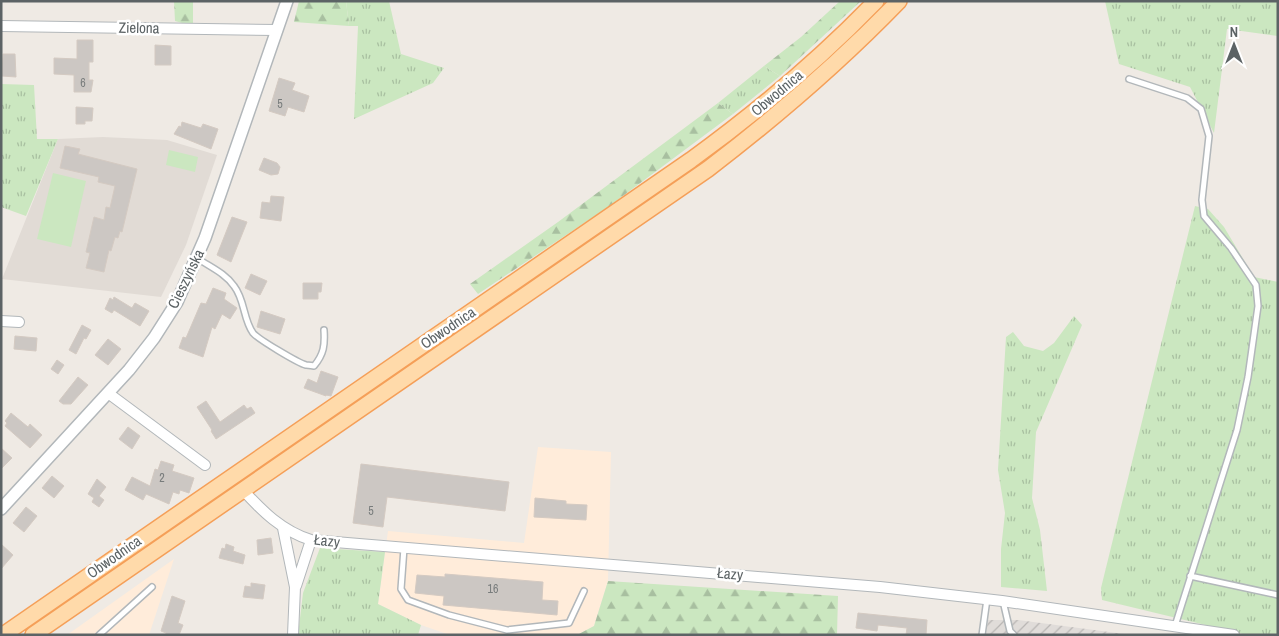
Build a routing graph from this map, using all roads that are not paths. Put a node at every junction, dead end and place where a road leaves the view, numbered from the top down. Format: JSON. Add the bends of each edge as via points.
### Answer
{"nodes":[{"id":1,"x":287,"y":1,"type":"edge"},
{"id":2,"x":876,"y":1,"type":"edge"},
{"id":3,"x":899,"y":1,"type":"edge"},
{"id":4,"x":1,"y":26,"type":"edge"},
{"id":5,"x":277,"y":30,"type":"junction"},
{"id":6,"x":1129,"y":79,"type":"dead end"},
{"id":7,"x":197,"y":258,"type":"junction"},
{"id":8,"x":1,"y":321,"type":"edge"},
{"id":9,"x":19,"y":322,"type":"dead end"},
{"id":10,"x":324,"y":330,"type":"dead end"},
{"id":11,"x":108,"y":393,"type":"junction"},
{"id":12,"x":205,"y":465,"type":"dead end"},
{"id":13,"x":242,"y":489,"type":"junction"},
{"id":14,"x":1,"y":509,"type":"edge"},
{"id":15,"x":284,"y":528,"type":"junction"},
{"id":16,"x":311,"y":540,"type":"junction"},
{"id":17,"x":404,"y":548,"type":"junction"},
{"id":18,"x":1190,"y":576,"type":"junction"},
{"id":19,"x":152,"y":587,"type":"dead end"},
{"id":20,"x":295,"y":587,"type":"junction"},
{"id":21,"x":584,"y":591,"type":"dead end"},
{"id":22,"x":1278,"y":595,"type":"edge"},
{"id":23,"x":987,"y":599,"type":"junction"},
{"id":24,"x":1002,"y":601,"type":"junction"},
{"id":25,"x":1175,"y":626,"type":"junction"},
{"id":26,"x":3,"y":635,"type":"edge"},
{"id":27,"x":34,"y":635,"type":"edge"},
{"id":28,"x":98,"y":635,"type":"edge"},
{"id":29,"x":293,"y":635,"type":"edge"},
{"id":30,"x":982,"y":635,"type":"edge"},
{"id":31,"x":1014,"y":635,"type":"edge"},
{"id":32,"x":1234,"y":635,"type":"edge"}],
"edges":[{"from":1,"to":5,"type":"street","name":"Cieszyńska"},
{"from":2,"to":26,"type":"main road","name":"Obwodnica","via":[[791,82],[691,160]]},
{"from":3,"to":13,"type":"main road","name":"Obwodnica","via":[[808,89],[708,169]]},
{"from":4,"to":5,"type":"street","name":"Zielona"},
{"from":5,"to":7,"type":"street","name":"Cieszyńska"},
{"from":6,"to":18,"type":"lane","via":[[1187,98],[1201,109],[1209,136],[1202,200],[1204,216],[1256,285],[1258,306],[1237,430]]},
{"from":7,"to":10,"type":"lane","via":[[221,273],[235,287],[254,334],[284,353],[314,366],[325,345]]},
{"from":7,"to":11,"type":"street","name":"Cieszyńska","via":[[177,302],[154,338]]},
{"from":8,"to":9,"type":"street"},
{"from":11,"to":12,"type":"street"},
{"from":11,"to":14,"type":"street","name":"Cieszyńska"},
{"from":13,"to":15,"type":"street","name":"Łazy"},
{"from":13,"to":27,"type":"main road","name":"Obwodnica"},
{"from":15,"to":16,"type":"street","name":"Łazy"},
{"from":15,"to":20,"type":"street"},
{"from":16,"to":17,"type":"street","name":"Łazy"},
{"from":16,"to":20,"type":"street"},
{"from":17,"to":21,"type":"lane","via":[[400,588],[408,600],[507,630],[569,623]]},
{"from":17,"to":23,"type":"street","name":"Łazy","via":[[880,587]]},
{"from":18,"to":22,"type":"lane"},
{"from":18,"to":25,"type":"lane"},
{"from":19,"to":28,"type":"lane"},
{"from":20,"to":29,"type":"street"},
{"from":23,"to":24,"type":"street","name":"Łazy"},
{"from":23,"to":30,"type":"lane"},
{"from":24,"to":25,"type":"street","name":"Łazy"},
{"from":24,"to":31,"type":"lane"},
{"from":25,"to":32,"type":"street","name":"Łazy"}]}
